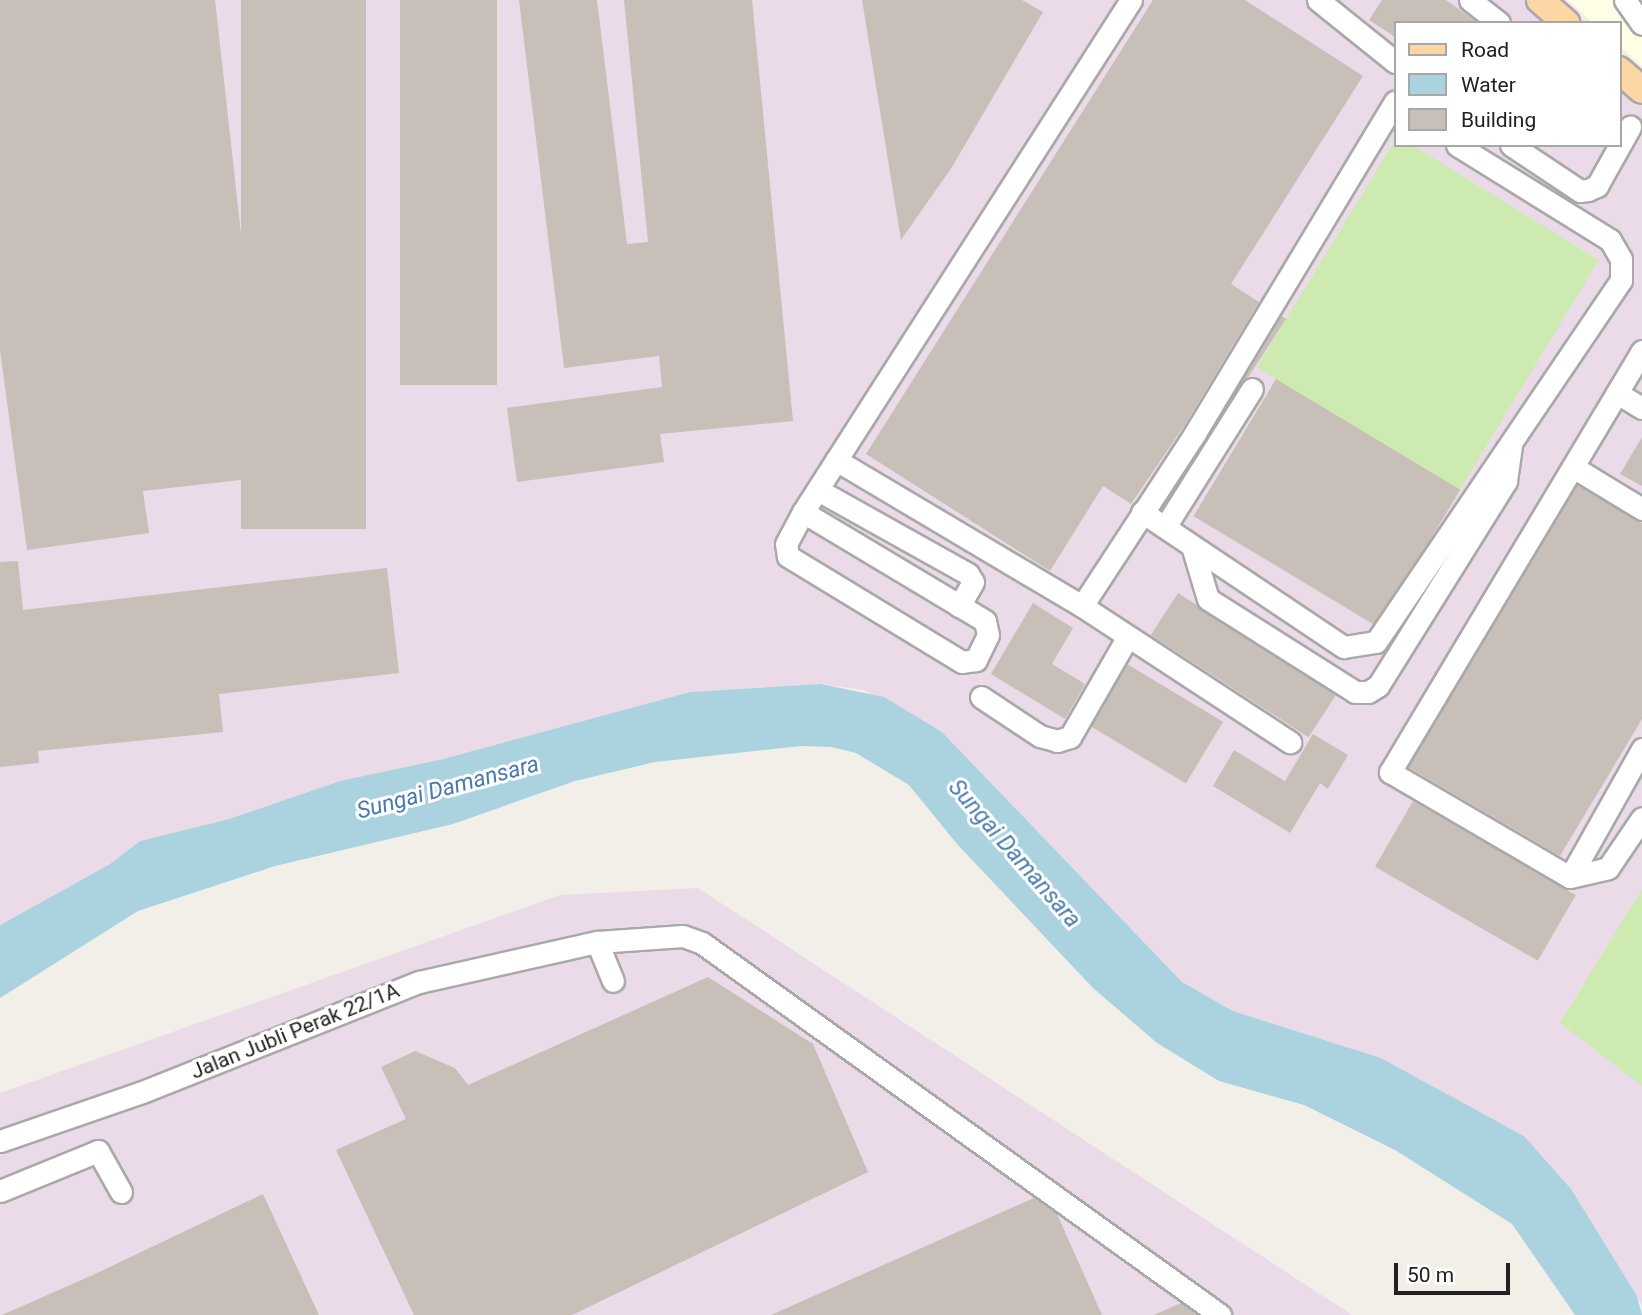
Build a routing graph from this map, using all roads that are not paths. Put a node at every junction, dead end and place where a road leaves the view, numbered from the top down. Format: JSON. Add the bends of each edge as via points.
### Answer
{"nodes":[{"id":1,"x":1131,"y":0,"type":"edge"},
{"id":2,"x":1318,"y":0,"type":"edge"},
{"id":3,"x":1470,"y":0,"type":"edge"},
{"id":4,"x":1541,"y":0,"type":"edge"},
{"id":5,"x":1625,"y":0,"type":"edge"},
{"id":6,"x":1496,"y":21,"type":"edge"},
{"id":7,"x":1564,"y":21,"type":"edge"},
{"id":8,"x":1642,"y":24,"type":"edge"},
{"id":9,"x":1394,"y":61,"type":"edge"},
{"id":10,"x":1621,"y":72,"type":"edge"},
{"id":11,"x":1642,"y":90,"type":"edge"},
{"id":12,"x":1394,"y":105,"type":"edge"},
{"id":13,"x":1630,"y":127,"type":"edge"},
{"id":14,"x":1621,"y":143,"type":"edge"},
{"id":15,"x":1460,"y":147,"type":"edge"},
{"id":16,"x":1514,"y":147,"type":"edge"},
{"id":17,"x":1619,"y":147,"type":"edge"},
{"id":18,"x":1642,"y":351,"type":"edge"},
{"id":19,"x":1252,"y":389,"type":"dead end"},
{"id":20,"x":1617,"y":393,"type":"junction"},
{"id":21,"x":1642,"y":408,"type":"edge"},
{"id":22,"x":1511,"y":442,"type":"junction"},
{"id":23,"x":836,"y":460,"type":"junction"},
{"id":24,"x":1573,"y":467,"type":"junction"},
{"id":25,"x":817,"y":490,"type":"junction"},
{"id":26,"x":1642,"y":509,"type":"edge"},
{"id":27,"x":803,"y":512,"type":"junction"},
{"id":28,"x":1142,"y":512,"type":"junction"},
{"id":29,"x":1165,"y":527,"type":"junction"},
{"id":30,"x":1192,"y":546,"type":"junction"},
{"id":31,"x":958,"y":606,"type":"junction"},
{"id":32,"x":1082,"y":606,"type":"junction"},
{"id":33,"x":1128,"y":636,"type":"junction"},
{"id":34,"x":981,"y":697,"type":"dead end"},
{"id":35,"x":1290,"y":743,"type":"dead end"},
{"id":36,"x":1642,"y":749,"type":"edge"},
{"id":37,"x":1642,"y":818,"type":"edge"},
{"id":38,"x":1570,"y":877,"type":"junction"},
{"id":39,"x":597,"y":942,"type":"junction"},
{"id":40,"x":613,"y":981,"type":"dead end"},
{"id":41,"x":0,"y":1141,"type":"edge"},
{"id":42,"x":0,"y":1191,"type":"edge"},
{"id":43,"x":121,"y":1192,"type":"dead end"},
{"id":44,"x":1220,"y":1315,"type":"edge"}],
"edges":[{"from":1,"to":23,"type":"lane"},
{"from":2,"to":9,"type":"lane"},
{"from":3,"to":6,"type":"lane"},
{"from":4,"to":7,"type":"main road"},
{"from":5,"to":8,"type":"lane"},
{"from":10,"to":11,"type":"main road"},
{"from":12,"to":28,"type":"lane"},
{"from":13,"to":14,"type":"lane"},
{"from":15,"to":22,"type":"lane","via":[[1610,240],[1621,259],[1622,280]]},
{"from":16,"to":17,"type":"lane","via":[[1580,191],[1588,191],[1597,186]]},
{"from":18,"to":20,"type":"lane"},
{"from":19,"to":29,"type":"lane"},
{"from":20,"to":21,"type":"lane"},
{"from":20,"to":24,"type":"lane"},
{"from":22,"to":30,"type":"lane","via":[[1376,642],[1344,647]]},
{"from":22,"to":30,"type":"lane","via":[[1506,481],[1378,686],[1368,692],[1355,692],[1209,599]]},
{"from":23,"to":25,"type":"lane"},
{"from":23,"to":32,"type":"lane"},
{"from":24,"to":26,"type":"lane"},
{"from":24,"to":38,"type":"lane","via":[[1390,772]]},
{"from":25,"to":27,"type":"lane"},
{"from":25,"to":31,"type":"lane","via":[[968,574],[973,582]]},
{"from":27,"to":31,"type":"lane"},
{"from":27,"to":31,"type":"lane","via":[[786,544],[788,556],[968,663],[985,650],[989,628]]},
{"from":28,"to":29,"type":"lane"},
{"from":28,"to":32,"type":"lane"},
{"from":29,"to":30,"type":"lane"},
{"from":32,"to":33,"type":"lane"},
{"from":33,"to":34,"type":"lane","via":[[1070,737],[1057,741],[1040,736]]},
{"from":33,"to":35,"type":"lane"},
{"from":36,"to":38,"type":"lane"},
{"from":37,"to":38,"type":"lane","via":[[1608,868]]},
{"from":39,"to":40,"type":"lane"},
{"from":39,"to":41,"type":"lane","name":"Jalan Jubli Perak 22/1A","via":[[419,982],[142,1092]]},
{"from":39,"to":44,"type":"lane","name":"Jalan Jubli Perak 22/1A","via":[[664,935],[702,943]]},
{"from":42,"to":43,"type":"lane","via":[[98,1151]]}]}
